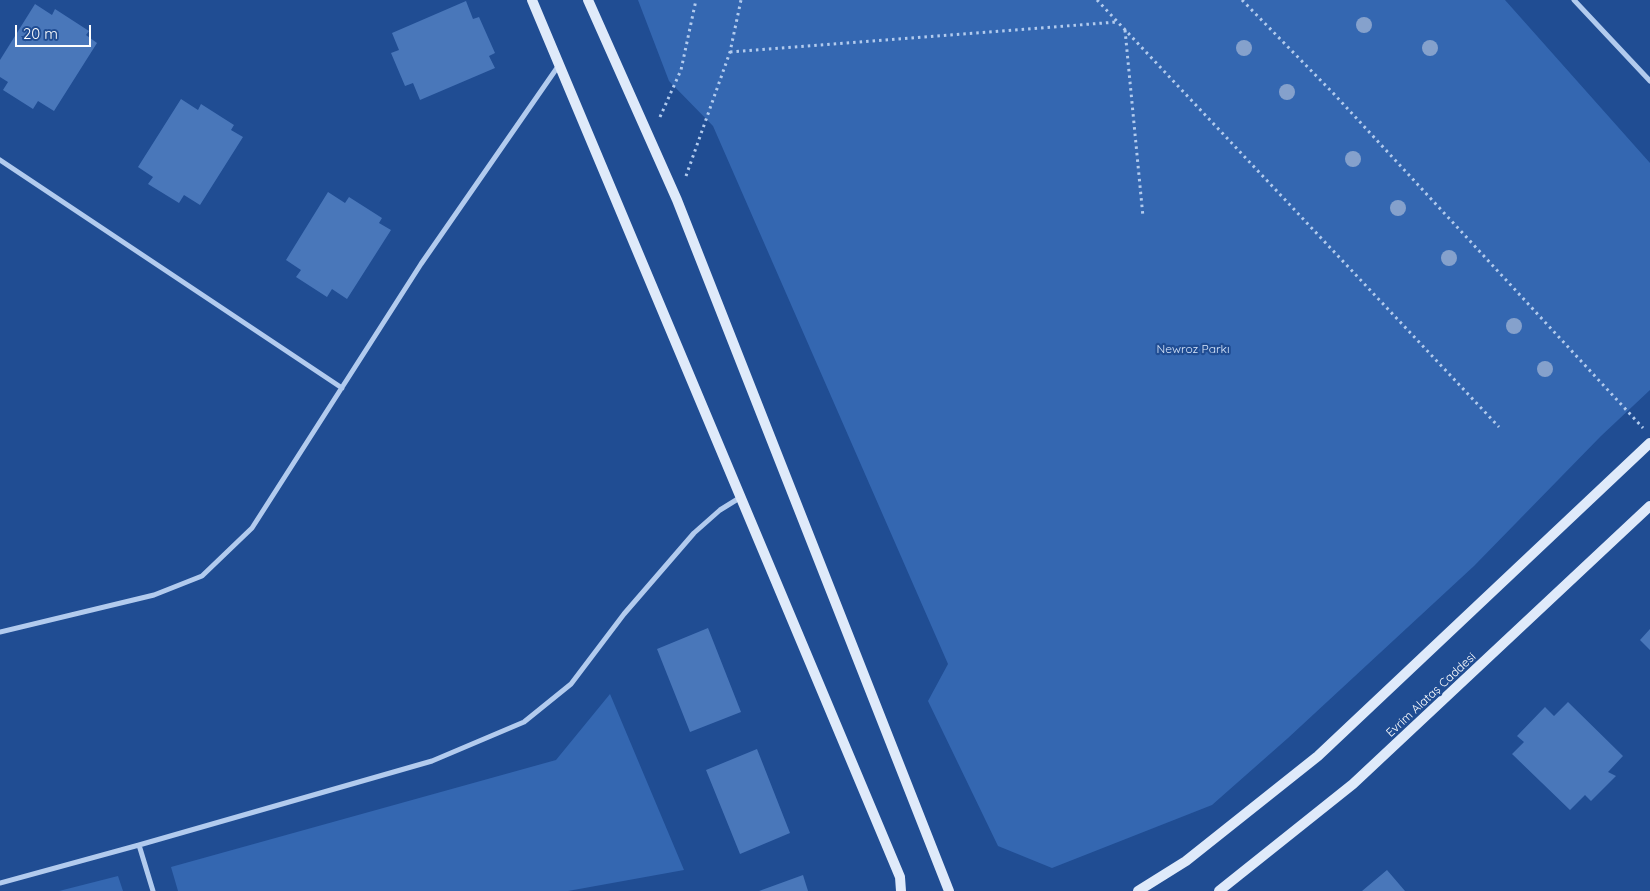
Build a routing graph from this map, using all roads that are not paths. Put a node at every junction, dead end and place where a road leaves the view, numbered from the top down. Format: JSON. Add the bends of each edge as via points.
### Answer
{"nodes":[{"id":1,"x":532,"y":0,"type":"edge"},
{"id":2,"x":588,"y":0,"type":"edge"},
{"id":3,"x":1574,"y":0,"type":"edge"},
{"id":4,"x":559,"y":64,"type":"junction"},
{"id":5,"x":1650,"y":81,"type":"edge"},
{"id":6,"x":0,"y":160,"type":"edge"},
{"id":7,"x":342,"y":388,"type":"junction"},
{"id":8,"x":1650,"y":443,"type":"edge"},
{"id":9,"x":741,"y":497,"type":"junction"},
{"id":10,"x":1650,"y":506,"type":"edge"},
{"id":11,"x":0,"y":632,"type":"edge"},
{"id":12,"x":139,"y":845,"type":"junction"},
{"id":13,"x":0,"y":882,"type":"edge"},
{"id":14,"x":153,"y":891,"type":"edge"},
{"id":15,"x":901,"y":891,"type":"edge"},
{"id":16,"x":949,"y":891,"type":"edge"},
{"id":17,"x":1138,"y":891,"type":"edge"},
{"id":18,"x":1219,"y":891,"type":"edge"}],
"edges":[{"from":1,"to":4,"type":"main road"},
{"from":2,"to":16,"type":"main road","via":[[678,200]]},
{"from":3,"to":5,"type":"street"},
{"from":4,"to":7,"type":"street","via":[[421,264]]},
{"from":4,"to":9,"type":"main road"},
{"from":6,"to":7,"type":"street"},
{"from":7,"to":11,"type":"street","via":[[252,528],[202,576],[154,594]]},
{"from":8,"to":17,"type":"main road","via":[[1318,756],[1186,861]]},
{"from":9,"to":12,"type":"street","via":[[694,533],[624,614],[571,684],[524,722],[432,761]]},
{"from":9,"to":15,"type":"main road","via":[[900,877]]},
{"from":10,"to":18,"type":"main road","name":"Evrim Alataş Caddesi","via":[[1354,784]]},
{"from":12,"to":13,"type":"street"},
{"from":12,"to":14,"type":"street"}]}
